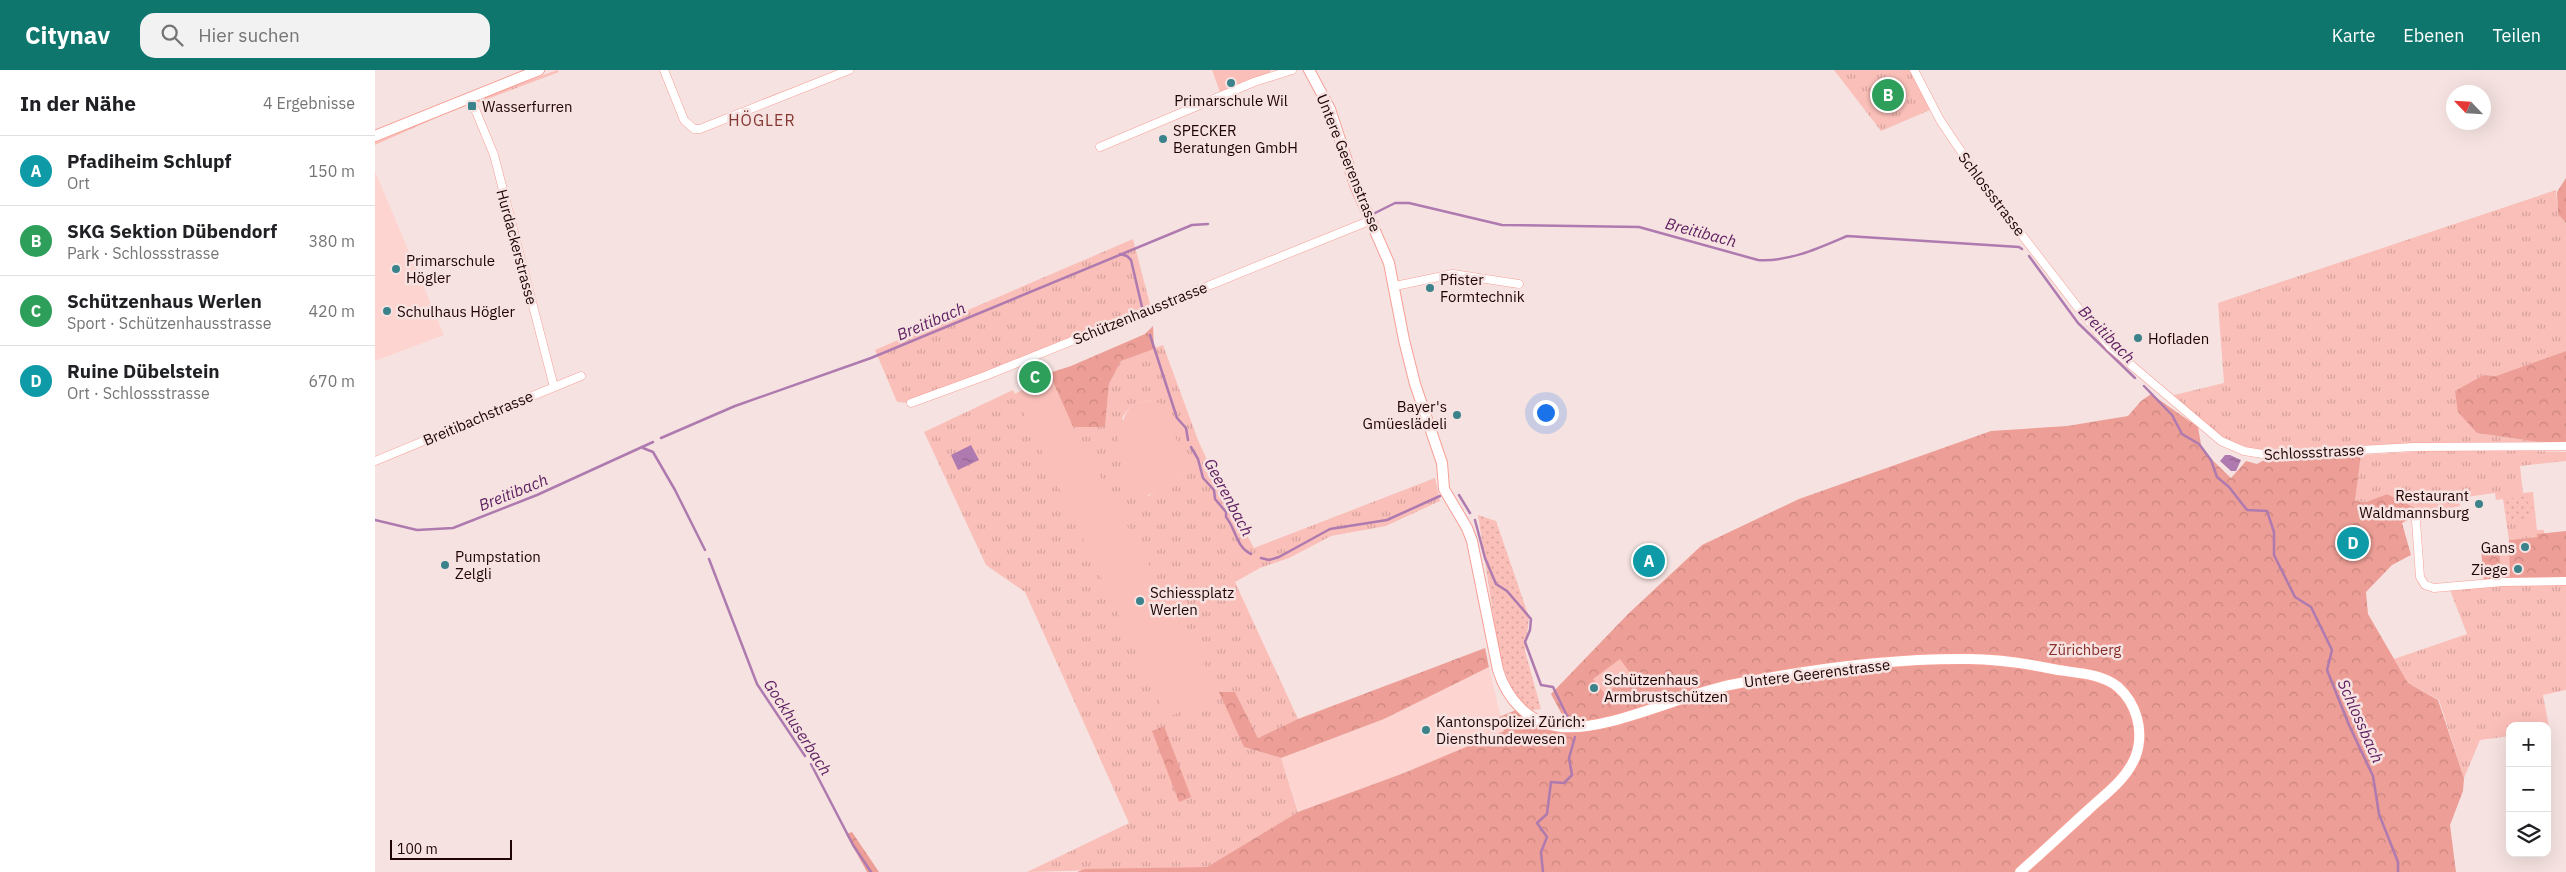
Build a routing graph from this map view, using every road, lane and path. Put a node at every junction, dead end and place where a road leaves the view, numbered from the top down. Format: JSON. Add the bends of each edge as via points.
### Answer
{"nodes":[{"id":1,"x":539,"y":70,"type":"edge"},
{"id":2,"x":664,"y":70,"type":"edge"},
{"id":3,"x":849,"y":70,"type":"edge"},
{"id":4,"x":1292,"y":70,"type":"edge"},
{"id":5,"x":1309,"y":70,"type":"edge"},
{"id":6,"x":1914,"y":70,"type":"edge"},
{"id":7,"x":475,"y":109,"type":"dead end"},
{"id":8,"x":375,"y":136,"type":"edge"},
{"id":9,"x":1100,"y":147,"type":"dead end"},
{"id":10,"x":1369,"y":221,"type":"junction"},
{"id":11,"x":1519,"y":284,"type":"dead end"},
{"id":12,"x":1395,"y":286,"type":"junction"},
{"id":13,"x":581,"y":376,"type":"dead end"},
{"id":14,"x":554,"y":386,"type":"junction"},
{"id":15,"x":911,"y":403,"type":"dead end"},
{"id":16,"x":2566,"y":446,"type":"edge"},
{"id":17,"x":375,"y":461,"type":"edge"},
{"id":18,"x":2417,"y":521,"type":"dead end"},
{"id":19,"x":2566,"y":581,"type":"edge"},
{"id":20,"x":2020,"y":872,"type":"edge"}],
"edges":[{"from":1,"to":8,"type":"street"},
{"from":2,"to":3,"type":"street","via":[[684,120],[694,129],[700,129]]},
{"from":4,"to":9,"type":"street","via":[[1254,82]]},
{"from":5,"to":10,"type":"street","name":"Untere Geerenstrasse","via":[[1336,125]]},
{"from":6,"to":16,"type":"street","name":"Schlossstrasse","via":[[1961,152],[2086,318],[2110,347],[2221,441],[2244,451],[2269,455],[2414,447]]},
{"from":7,"to":14,"type":"street","name":"Hurdackerstrasse","via":[[493,156]]},
{"from":10,"to":12,"type":"street","name":"Untere Geerenstrasse","via":[[1383,249]]},
{"from":10,"to":15,"type":"street","name":"Schützenhausstrasse"},
{"from":11,"to":12,"type":"street","via":[[1453,274]]},
{"from":12,"to":20,"type":"street","name":"Untere Geerenstrasse","via":[[1415,384],[1442,463],[1444,489],[1472,541],[1501,680],[1521,708],[1548,724],[1580,726],[1616,719],[1737,683],[1850,666],[1960,659],[1998,660],[2105,680],[2123,693],[2135,712],[2139,741],[2133,762],[2113,787]]},
{"from":13,"to":14,"type":"street","name":"Breitibachstrasse"},
{"from":14,"to":17,"type":"street","name":"Breitibachstrasse"},
{"from":18,"to":19,"type":"street","via":[[2420,577],[2425,585],[2446,588]]}]}
